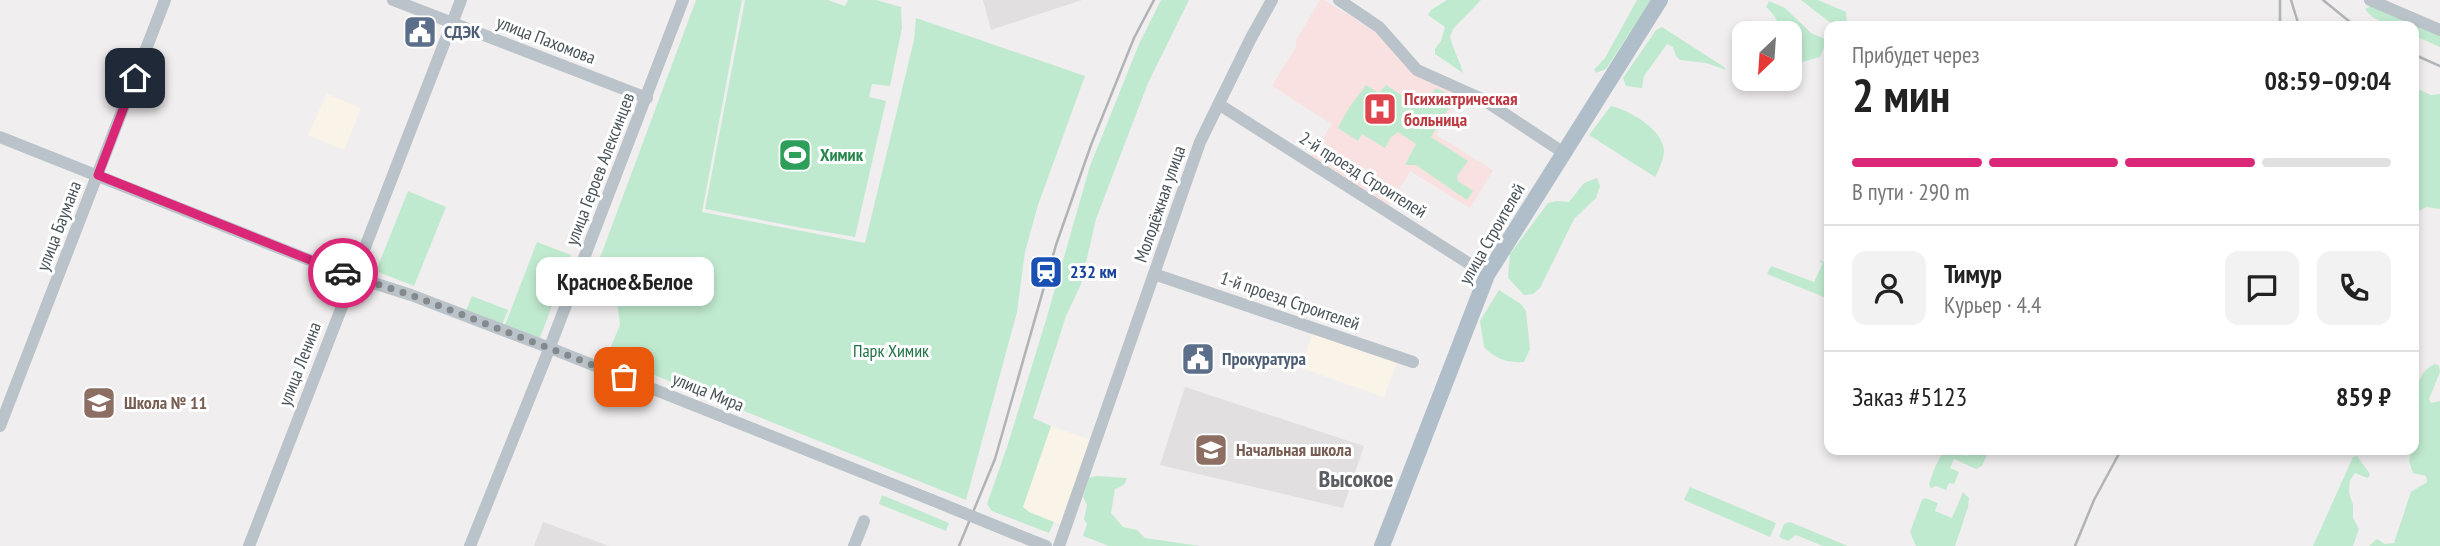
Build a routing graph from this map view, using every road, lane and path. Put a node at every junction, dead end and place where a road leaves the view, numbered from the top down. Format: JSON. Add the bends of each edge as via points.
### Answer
{"nodes":[{"id":1,"x":164,"y":0,"type":"edge"},
{"id":2,"x":393,"y":0,"type":"edge"},
{"id":3,"x":461,"y":0,"type":"edge"},
{"id":4,"x":683,"y":0,"type":"edge"},
{"id":5,"x":1272,"y":0,"type":"edge"},
{"id":6,"x":1339,"y":0,"type":"edge"},
{"id":7,"x":1660,"y":0,"type":"edge"},
{"id":8,"x":2370,"y":0,"type":"edge"},
{"id":9,"x":453,"y":23,"type":"junction"},
{"id":10,"x":2440,"y":30,"type":"edge"},
{"id":11,"x":647,"y":97,"type":"junction"},
{"id":12,"x":1220,"y":104,"type":"junction"},
{"id":13,"x":0,"y":137,"type":"edge"},
{"id":14,"x":1564,"y":153,"type":"junction"},
{"id":15,"x":98,"y":175,"type":"junction"},
{"id":16,"x":1154,"y":274,"type":"junction"},
{"id":17,"x":1487,"y":275,"type":"junction"},
{"id":18,"x":354,"y":276,"type":"junction"},
{"id":19,"x":550,"y":348,"type":"junction"},
{"id":20,"x":1413,"y":362,"type":"dead end"},
{"id":21,"x":0,"y":426,"type":"edge"},
{"id":22,"x":864,"y":521,"type":"dead end"},
{"id":23,"x":249,"y":546,"type":"edge"},
{"id":24,"x":470,"y":546,"type":"edge"},
{"id":25,"x":854,"y":546,"type":"edge"},
{"id":26,"x":1046,"y":546,"type":"edge"},
{"id":27,"x":1059,"y":546,"type":"edge"},
{"id":28,"x":1382,"y":546,"type":"edge"}],
"edges":[{"from":1,"to":15,"type":"street","name":"улица Баумана"},
{"from":2,"to":9,"type":"street","name":"улица Пахомова"},
{"from":3,"to":9,"type":"street","name":"улица Ленина"},
{"from":4,"to":11,"type":"street","name":"улица Героев Алексинцев"},
{"from":5,"to":12,"type":"street","name":"Молодёжная улица"},
{"from":6,"to":14,"type":"street","via":[[1379,27],[1417,70],[1484,100]]},
{"from":7,"to":14,"type":"main road","name":"улица Строителей"},
{"from":8,"to":10,"type":"street"},
{"from":9,"to":11,"type":"street","name":"улица Пахомова"},
{"from":9,"to":18,"type":"street","name":"улица Ленина"},
{"from":11,"to":19,"type":"street","name":"улица Героев Алексинцев"},
{"from":12,"to":16,"type":"street","name":"Молодёжная улица","via":[[1200,142]]},
{"from":12,"to":17,"type":"street","name":"2-й проезд Строителей"},
{"from":13,"to":15,"type":"street","name":"улица Мира"},
{"from":14,"to":17,"type":"main road","name":"улица Строителей"},
{"from":15,"to":18,"type":"street","name":"улица Мира"},
{"from":15,"to":21,"type":"street","name":"улица Баумана"},
{"from":16,"to":20,"type":"street","name":"1-й проезд Строителей"},
{"from":16,"to":27,"type":"street","name":"Молодёжная улица"},
{"from":17,"to":28,"type":"main road","name":"улица Строителей"},
{"from":18,"to":19,"type":"street","name":"улица Мира"},
{"from":18,"to":23,"type":"street","name":"улица Ленина"},
{"from":19,"to":24,"type":"street","name":"улица Героев Алексинцев"},
{"from":19,"to":26,"type":"street","name":"улица Мира","bridge":true},
{"from":22,"to":25,"type":"street"}]}
